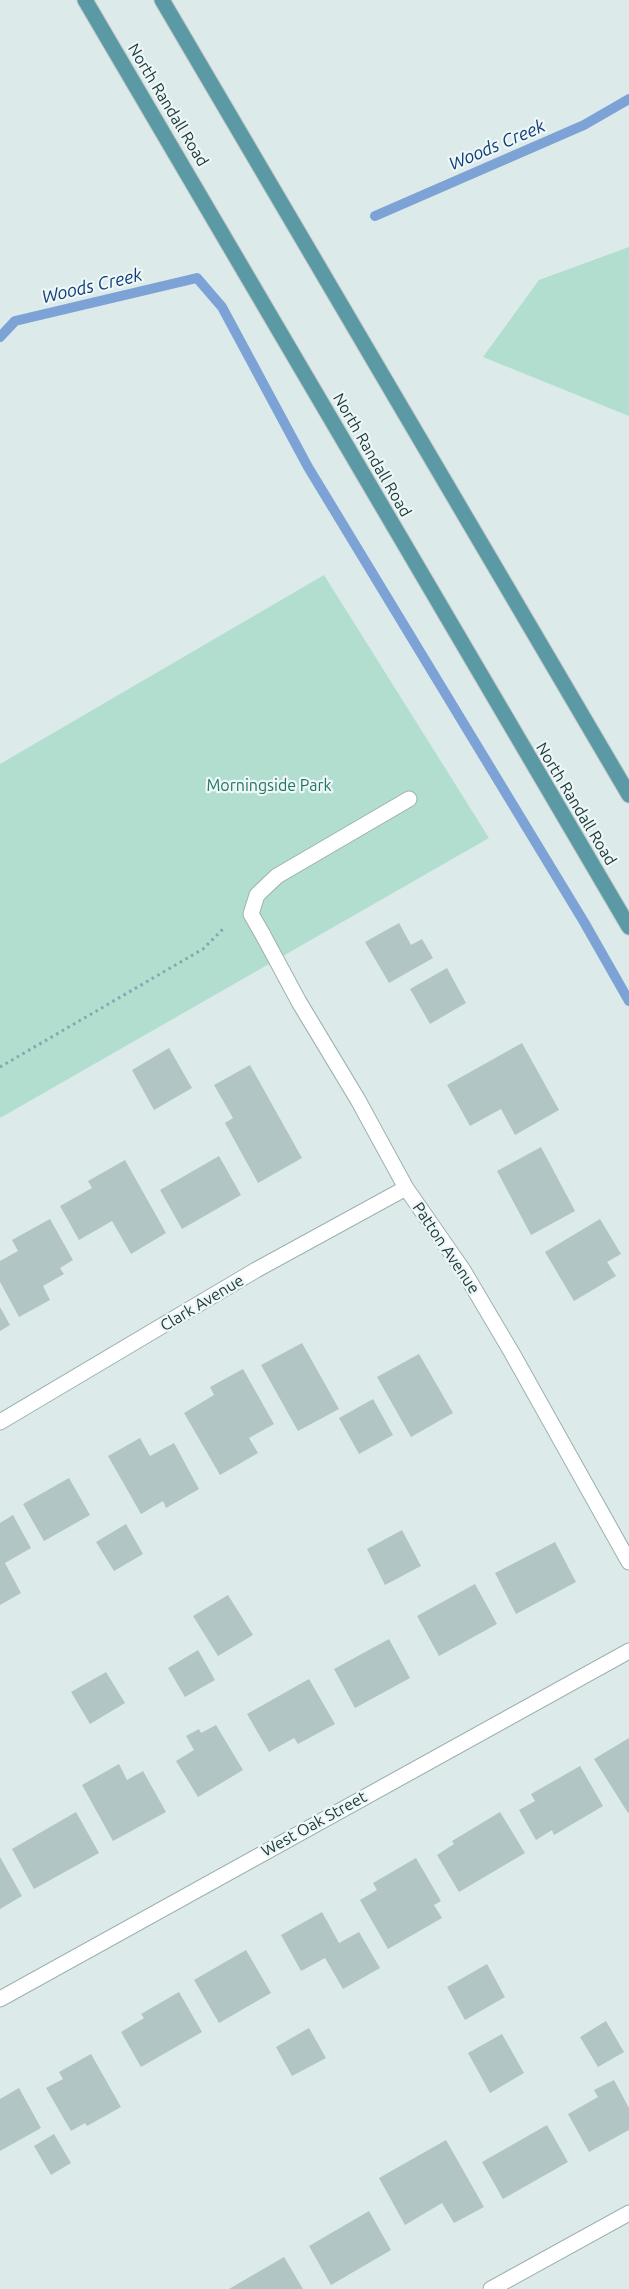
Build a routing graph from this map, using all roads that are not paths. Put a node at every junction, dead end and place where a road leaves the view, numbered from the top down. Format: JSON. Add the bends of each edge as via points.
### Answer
{"nodes":[{"id":1,"x":85,"y":0,"type":"edge"},
{"id":2,"x":162,"y":0,"type":"edge"},
{"id":3,"x":629,"y":795,"type":"edge"},
{"id":4,"x":409,"y":799,"type":"dead end"},
{"id":5,"x":629,"y":926,"type":"edge"},
{"id":6,"x":406,"y":1188,"type":"junction"},
{"id":7,"x":0,"y":1422,"type":"edge"},
{"id":8,"x":629,"y":1562,"type":"edge"},
{"id":9,"x":629,"y":1651,"type":"edge"},
{"id":10,"x":0,"y":1999,"type":"edge"},
{"id":11,"x":629,"y":2213,"type":"edge"},
{"id":12,"x":491,"y":2289,"type":"edge"}],
"edges":[{"from":1,"to":5,"type":"main road","name":"North Randall Road","via":[[461,645]]},
{"from":2,"to":3,"type":"main road"},
{"from":4,"to":6,"type":"street","name":"Patton Avenue","via":[[277,876],[257,895],[251,914]]},
{"from":6,"to":7,"type":"street","name":"Clark Avenue","via":[[256,1270]]},
{"from":6,"to":8,"type":"street","name":"Patton Avenue","via":[[463,1270]]},
{"from":9,"to":10,"type":"street","name":"West Oak Street"},
{"from":11,"to":12,"type":"street"}]}
